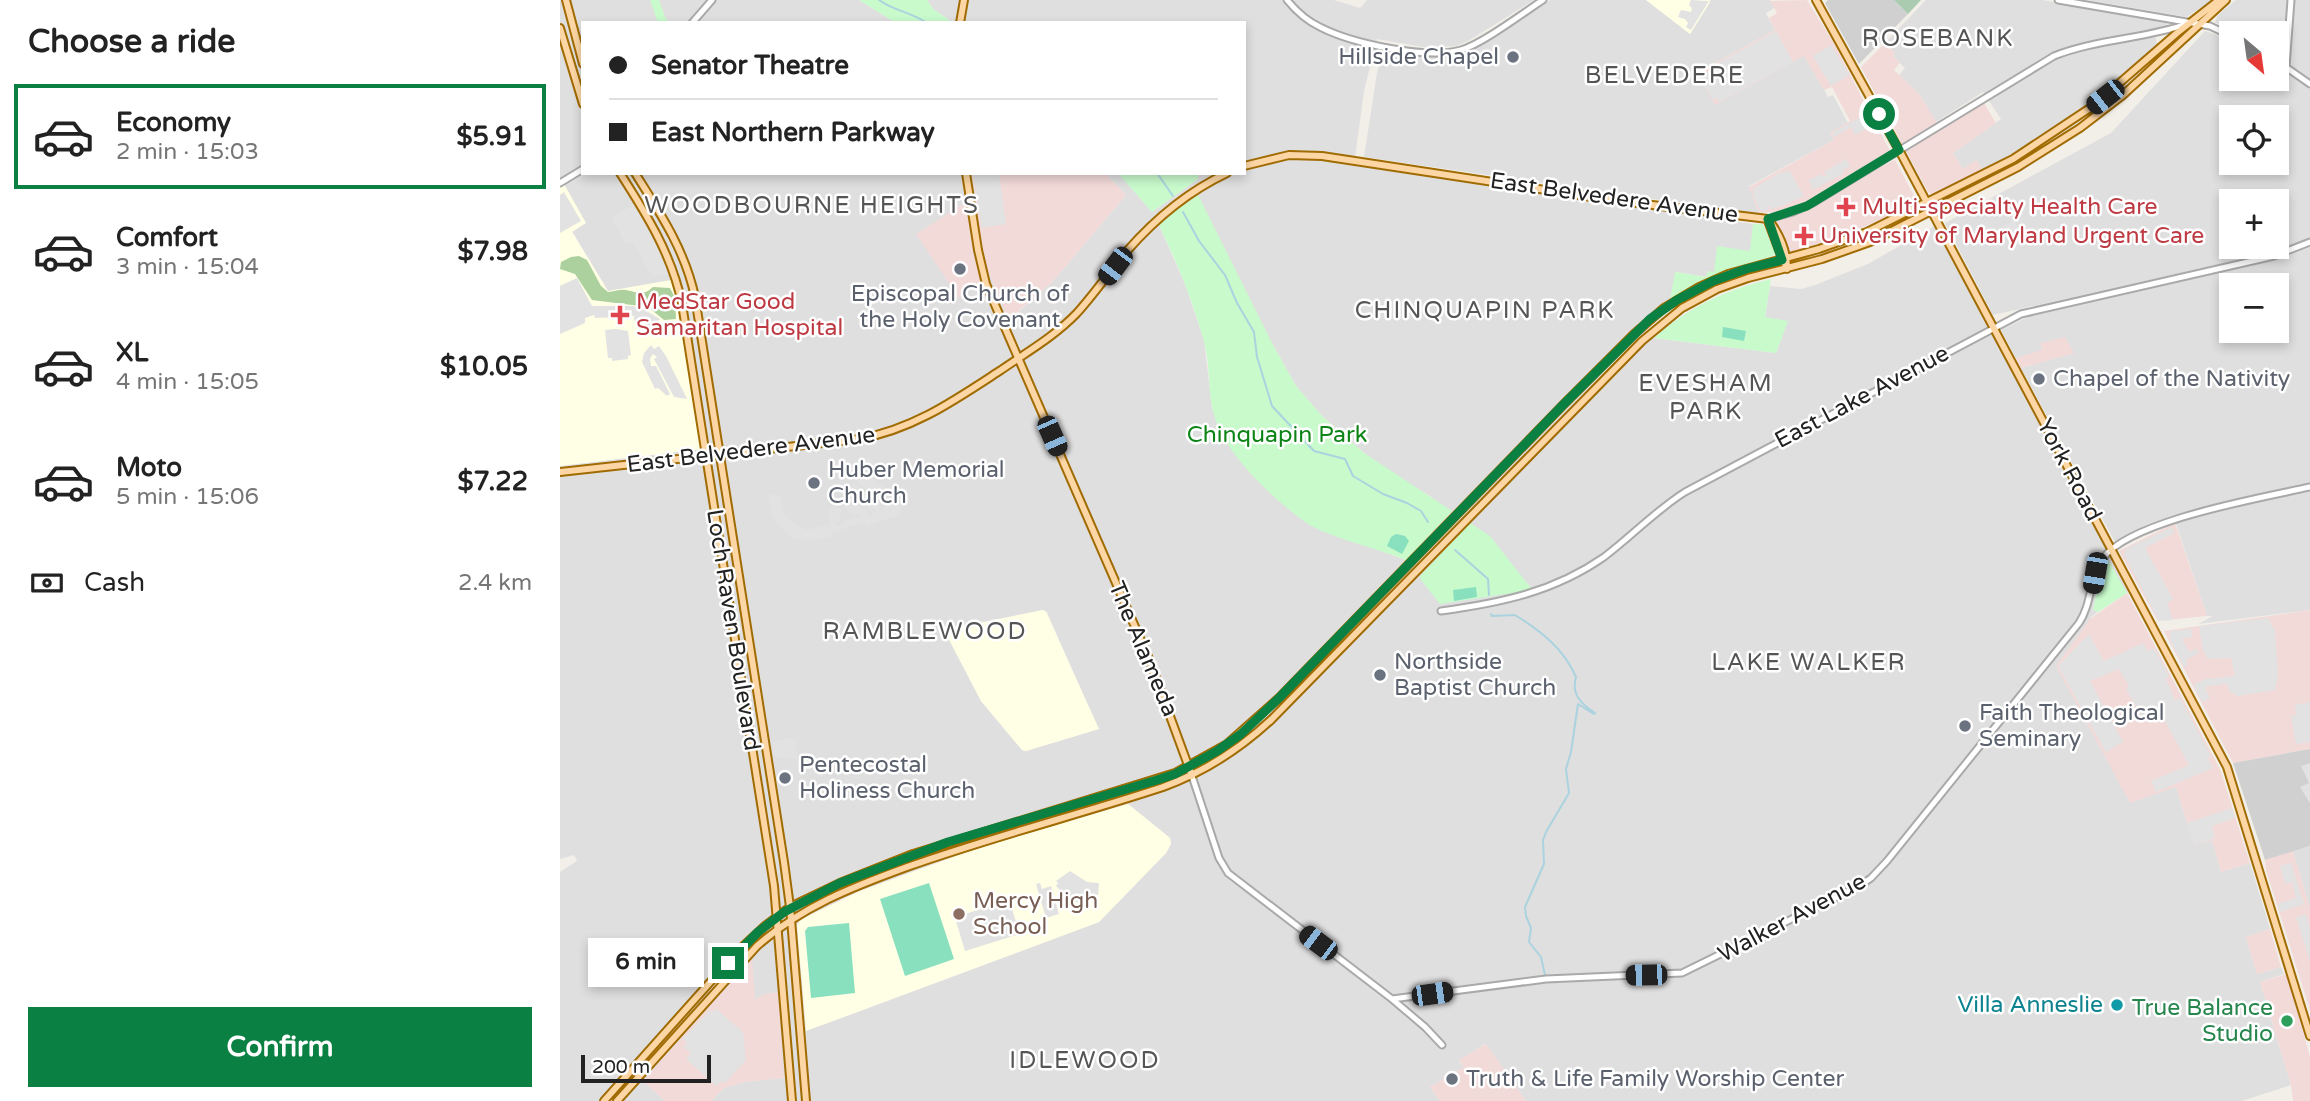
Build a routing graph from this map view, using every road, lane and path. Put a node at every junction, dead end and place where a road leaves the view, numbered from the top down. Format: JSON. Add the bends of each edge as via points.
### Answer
{"nodes":[{"id":1,"x":566,"y":0,"type":"edge"},
{"id":2,"x":712,"y":0,"type":"edge"},
{"id":3,"x":964,"y":0,"type":"edge"},
{"id":4,"x":1287,"y":0,"type":"edge"},
{"id":5,"x":1543,"y":0,"type":"edge"},
{"id":6,"x":1816,"y":0,"type":"edge"},
{"id":7,"x":2058,"y":0,"type":"edge"},
{"id":8,"x":2219,"y":0,"type":"edge"},
{"id":9,"x":2226,"y":0,"type":"edge"},
{"id":10,"x":2291,"y":0,"type":"edge"},
{"id":11,"x":694,"y":21,"type":"edge"},
{"id":12,"x":960,"y":21,"type":"edge"},
{"id":13,"x":572,"y":23,"type":"junction"},
{"id":14,"x":2190,"y":23,"type":"junction"},
{"id":15,"x":2200,"y":24,"type":"junction"},
{"id":16,"x":560,"y":27,"type":"edge"},
{"id":17,"x":2289,"y":27,"type":"edge"},
{"id":18,"x":2219,"y":31,"type":"edge"},
{"id":19,"x":2150,"y":35,"type":"junction"},
{"id":20,"x":2162,"y":47,"type":"junction"},
{"id":21,"x":581,"y":57,"type":"edge"},
{"id":22,"x":2289,"y":69,"type":"edge"},
{"id":23,"x":2310,"y":84,"type":"edge"},
{"id":24,"x":580,"y":91,"type":"edge"},
{"id":25,"x":1899,"y":150,"type":"junction"},
{"id":26,"x":1246,"y":166,"type":"edge"},
{"id":27,"x":581,"y":170,"type":"edge"},
{"id":28,"x":621,"y":175,"type":"edge"},
{"id":29,"x":636,"y":175,"type":"edge"},
{"id":30,"x":966,"y":175,"type":"edge"},
{"id":31,"x":1223,"y":175,"type":"edge"},
{"id":32,"x":560,"y":183,"type":"edge"},
{"id":33,"x":1927,"y":204,"type":"junction"},
{"id":34,"x":1931,"y":213,"type":"junction"},
{"id":35,"x":1768,"y":219,"type":"junction"},
{"id":36,"x":2310,"y":242,"type":"edge"},
{"id":37,"x":1784,"y":259,"type":"junction"},
{"id":38,"x":1787,"y":269,"type":"junction"},
{"id":39,"x":1993,"y":328,"type":"junction"},
{"id":40,"x":1017,"y":359,"type":"junction"},
{"id":41,"x":720,"y":455,"type":"junction"},
{"id":42,"x":706,"y":456,"type":"junction"},
{"id":43,"x":560,"y":472,"type":"edge"},
{"id":44,"x":2310,"y":486,"type":"edge"},
{"id":45,"x":2111,"y":549,"type":"junction"},
{"id":46,"x":1441,"y":611,"type":"dead end"},
{"id":47,"x":1189,"y":766,"type":"junction"},
{"id":48,"x":1192,"y":776,"type":"junction"},
{"id":49,"x":790,"y":907,"type":"junction"},
{"id":50,"x":778,"y":916,"type":"junction"},
{"id":51,"x":791,"y":918,"type":"junction"},
{"id":52,"x":778,"y":927,"type":"junction"},
{"id":53,"x":1392,"y":999,"type":"junction"},
{"id":54,"x":2310,"y":1036,"type":"edge"},
{"id":55,"x":1440,"y":1044,"type":"dead end"},
{"id":56,"x":604,"y":1101,"type":"edge"},
{"id":57,"x":618,"y":1101,"type":"edge"},
{"id":58,"x":792,"y":1101,"type":"edge"},
{"id":59,"x":806,"y":1101,"type":"edge"}],
"edges":[{"from":1,"to":13,"type":"main road"},
{"from":2,"to":11,"type":"street"},
{"from":3,"to":12,"type":"main road"},
{"from":4,"to":5,"type":"street","via":[[1319,27],[1381,46],[1436,53],[1461,50]]},
{"from":6,"to":25,"type":"main road","name":"York Road"},
{"from":7,"to":14,"type":"street"},
{"from":8,"to":14,"type":"main road"},
{"from":9,"to":15,"type":"main road"},
{"from":10,"to":17,"type":"street"},
{"from":13,"to":16,"type":"main road"},
{"from":13,"to":21,"type":"main road"},
{"from":14,"to":15,"type":"street"},
{"from":14,"to":19,"type":"street","name":"East Belvedere Avenue"},
{"from":14,"to":20,"type":"main road"},
{"from":15,"to":18,"type":"street"},
{"from":15,"to":34,"type":"main road","via":[[2080,128]]},
{"from":16,"to":24,"type":"main road"},
{"from":19,"to":20,"type":"street","via":[[2158,38]]},
{"from":19,"to":25,"type":"street","name":"East Belvedere Avenue","via":[[2054,55]]},
{"from":20,"to":33,"type":"main road","via":[[2055,133]]},
{"from":22,"to":23,"type":"street"},
{"from":25,"to":33,"type":"main road","name":"York Road"},
{"from":25,"to":35,"type":"street","name":"East Belvedere Avenue","via":[[1807,206]]},
{"from":26,"to":35,"type":"main road","name":"East Belvedere Avenue","via":[[1289,155],[1322,156]]},
{"from":27,"to":32,"type":"street"},
{"from":28,"to":42,"type":"main road","name":"Loch Raven Boulevard","via":[[674,271]]},
{"from":29,"to":41,"type":"main road","name":"Loch Raven Boulevard","via":[[670,229],[692,286]]},
{"from":30,"to":40,"type":"main road","name":"The Alameda","via":[[985,278]]},
{"from":31,"to":40,"type":"main road","name":"East Belvedere Avenue","via":[[1161,216],[1073,317]]},
{"from":33,"to":34,"type":"main road","name":"York Road"},
{"from":33,"to":37,"type":"main road","via":[[1867,232]]},
{"from":34,"to":38,"type":"main road","via":[[1870,242]]},
{"from":34,"to":39,"type":"main road","name":"York Road"},
{"from":35,"to":37,"type":"main road"},
{"from":36,"to":39,"type":"street","name":"East Lake Avenue","via":[[2274,256],[2034,309]]},
{"from":37,"to":38,"type":"main road"},
{"from":37,"to":47,"type":"main road","via":[[1713,281],[1650,319],[1258,718],[1217,751]]},
{"from":38,"to":48,"type":"main road","via":[[1717,289],[1657,327],[1272,719],[1231,753]]},
{"from":39,"to":45,"type":"main road","name":"York Road"},
{"from":39,"to":46,"type":"street","name":"East Lake Avenue","via":[[1685,492],[1570,578],[1524,597]]},
{"from":40,"to":41,"type":"main road","name":"East Belvedere Avenue","via":[[933,414],[899,429],[860,439]]},
{"from":40,"to":47,"type":"main road","name":"The Alameda","via":[[1149,659]]},
{"from":41,"to":42,"type":"main road","name":"East Belvedere Avenue"},
{"from":41,"to":49,"type":"main road","name":"Loch Raven Boulevard"},
{"from":42,"to":43,"type":"main road","name":"East Belvedere Avenue"},
{"from":42,"to":50,"type":"main road","name":"Loch Raven Boulevard"},
{"from":44,"to":45,"type":"street","via":[[2169,521]]},
{"from":45,"to":53,"type":"street","name":"Walker Avenue","via":[[2098,566],[2089,605],[2079,623],[1887,861],[1861,885],[1682,973],[1546,979]]},
{"from":45,"to":54,"type":"main road","name":"York Road","via":[[2228,770]]},
{"from":47,"to":48,"type":"main road","name":"The Alameda"},
{"from":47,"to":49,"type":"main road","via":[[1157,780],[937,846]]},
{"from":48,"to":51,"type":"main road","via":[[951,851],[831,897]]},
{"from":48,"to":53,"type":"street","name":"The Alameda","via":[[1228,873]]},
{"from":49,"to":50,"type":"main road"},
{"from":49,"to":51,"type":"main road","name":"Loch Raven Boulevard"},
{"from":50,"to":52,"type":"main road","name":"Loch Raven Boulevard"},
{"from":50,"to":56,"type":"main road","via":[[737,952]]},
{"from":51,"to":52,"type":"main road"},
{"from":51,"to":59,"type":"main road","name":"Loch Raven Boulevard"},
{"from":52,"to":57,"type":"main road"},
{"from":52,"to":58,"type":"main road","name":"Loch Raven Boulevard"},
{"from":53,"to":55,"type":"street","name":"The Alameda"}]}
